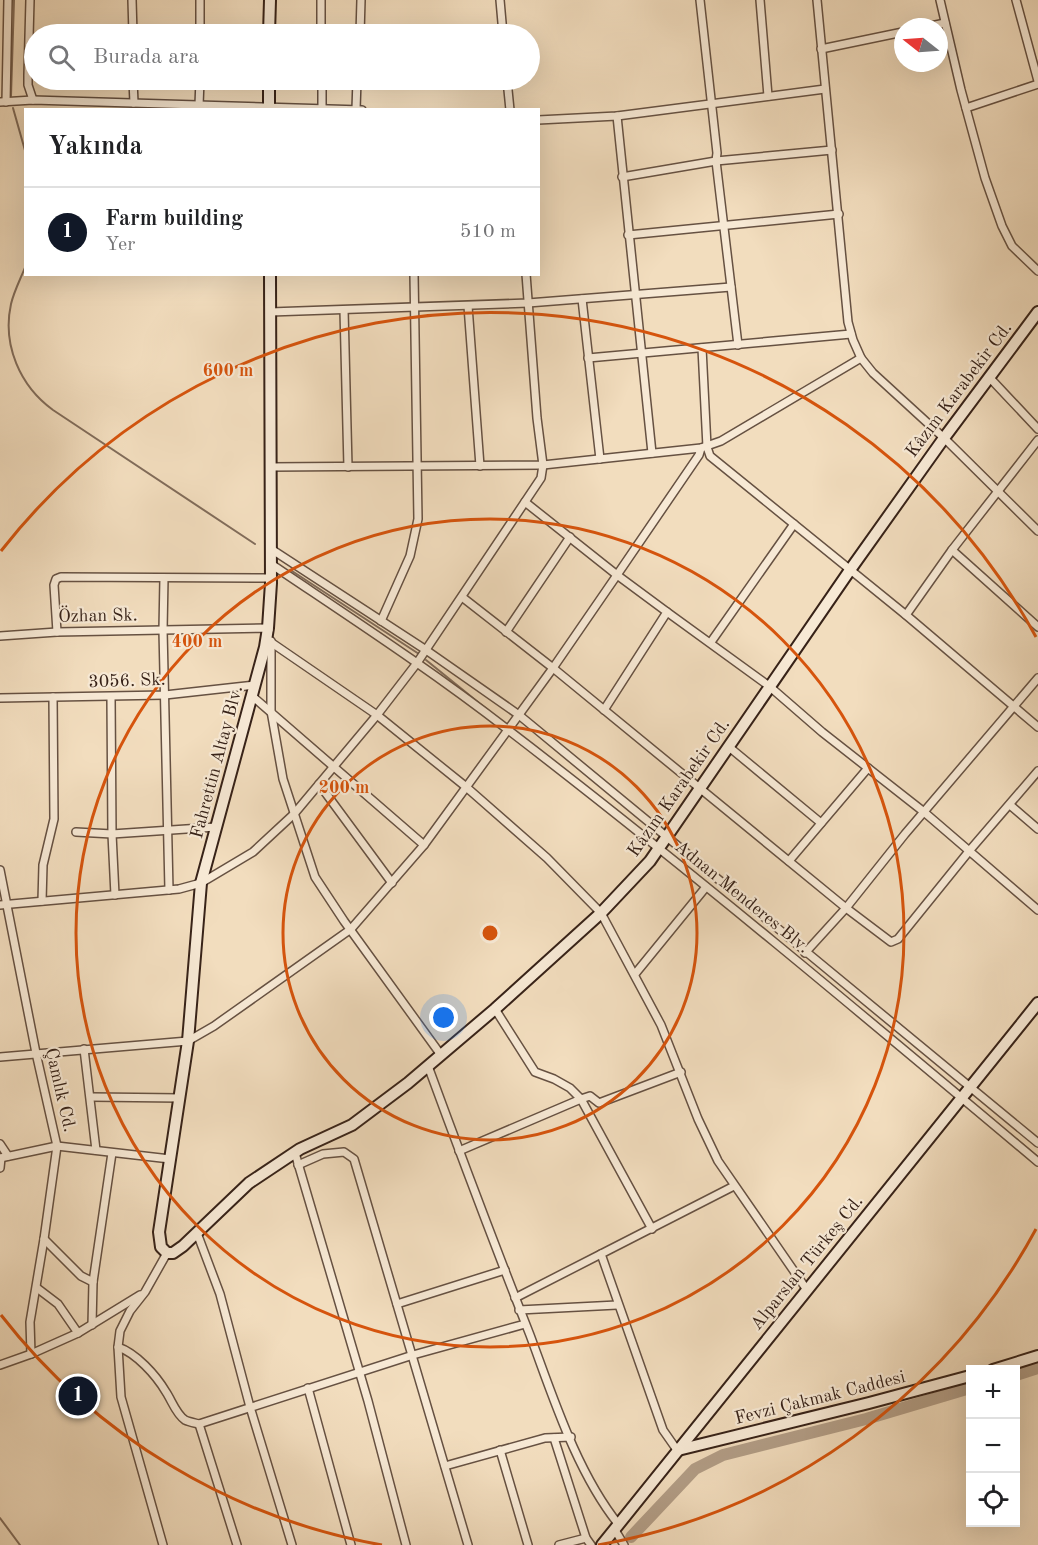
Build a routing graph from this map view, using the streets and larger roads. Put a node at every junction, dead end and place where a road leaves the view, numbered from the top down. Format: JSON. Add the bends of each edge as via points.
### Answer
{"nodes":[{"id":1,"x":8,"y":0,"type":"edge"},
{"id":2,"x":30,"y":0,"type":"edge"},
{"id":3,"x":132,"y":0,"type":"edge"},
{"id":4,"x":200,"y":0,"type":"edge"},
{"id":5,"x":270,"y":0,"type":"edge"},
{"id":6,"x":321,"y":0,"type":"edge"},
{"id":7,"x":362,"y":0,"type":"edge"},
{"id":8,"x":500,"y":0,"type":"edge"},
{"id":9,"x":700,"y":0,"type":"edge"},
{"id":10,"x":760,"y":0,"type":"edge"},
{"id":11,"x":817,"y":0,"type":"edge"},
{"id":12,"x":940,"y":0,"type":"edge"},
{"id":13,"x":1016,"y":0,"type":"edge"},
{"id":14,"x":944,"y":18,"type":"edge"},
{"id":15,"x":29,"y":24,"type":"edge"},
{"id":16,"x":133,"y":24,"type":"edge"},
{"id":17,"x":200,"y":24,"type":"edge"},
{"id":18,"x":270,"y":24,"type":"edge"},
{"id":19,"x":321,"y":24,"type":"edge"},
{"id":20,"x":361,"y":24,"type":"edge"},
{"id":21,"x":502,"y":24,"type":"edge"},
{"id":22,"x":894,"y":34,"type":"edge"},
{"id":23,"x":948,"y":35,"type":"edge"},
{"id":24,"x":821,"y":49,"type":"junction"},
{"id":25,"x":1038,"y":83,"type":"edge"},
{"id":26,"x":825,"y":89,"type":"junction"},
{"id":27,"x":30,"y":90,"type":"edge"},
{"id":28,"x":133,"y":90,"type":"edge"},
{"id":29,"x":200,"y":90,"type":"edge"},
{"id":30,"x":269,"y":90,"type":"edge"},
{"id":31,"x":322,"y":90,"type":"edge"},
{"id":32,"x":357,"y":90,"type":"edge"},
{"id":33,"x":508,"y":90,"type":"edge"},
{"id":34,"x":768,"y":96,"type":"junction"},
{"id":35,"x":33,"y":100,"type":"junction"},
{"id":36,"x":3,"y":102,"type":"edge"},
{"id":37,"x":134,"y":103,"type":"junction"},
{"id":38,"x":710,"y":104,"type":"junction"},
{"id":39,"x":199,"y":105,"type":"junction"},
{"id":40,"x":269,"y":108,"type":"edge"},
{"id":41,"x":322,"y":108,"type":"joint"},
{"id":42,"x":356,"y":108,"type":"edge"},
{"id":43,"x":510,"y":108,"type":"edge"},
{"id":44,"x":966,"y":108,"type":"junction"},
{"id":45,"x":617,"y":116,"type":"junction"},
{"id":46,"x":540,"y":120,"type":"edge"},
{"id":47,"x":832,"y":150,"type":"junction"},
{"id":48,"x":716,"y":161,"type":"junction"},
{"id":49,"x":622,"y":177,"type":"junction"},
{"id":50,"x":839,"y":214,"type":"junction"},
{"id":51,"x":724,"y":225,"type":"junction"},
{"id":52,"x":628,"y":236,"type":"junction"},
{"id":53,"x":1038,"y":271,"type":"edge"},
{"id":54,"x":270,"y":276,"type":"edge"},
{"id":55,"x":414,"y":276,"type":"edge"},
{"id":56,"x":526,"y":276,"type":"edge"},
{"id":57,"x":731,"y":287,"type":"junction"},
{"id":58,"x":634,"y":295,"type":"junction"},
{"id":59,"x":582,"y":299,"type":"junction"},
{"id":60,"x":528,"y":303,"type":"junction"},
{"id":61,"x":468,"y":306,"type":"junction"},
{"id":62,"x":414,"y":308,"type":"junction"},
{"id":63,"x":344,"y":310,"type":"junction"},
{"id":64,"x":270,"y":312,"type":"junction"},
{"id":65,"x":1038,"y":312,"type":"edge"},
{"id":66,"x":850,"y":334,"type":"junction"},
{"id":67,"x":738,"y":345,"type":"junction"},
{"id":68,"x":702,"y":348,"type":"junction"},
{"id":69,"x":641,"y":354,"type":"junction"},
{"id":70,"x":588,"y":358,"type":"junction"},
{"id":71,"x":861,"y":358,"type":"junction"},
{"id":72,"x":989,"y":377,"type":"junction"},
{"id":73,"x":1038,"y":429,"type":"edge"},
{"id":74,"x":944,"y":438,"type":"junction"},
{"id":75,"x":1038,"y":440,"type":"edge"},
{"id":76,"x":704,"y":448,"type":"junction"},
{"id":77,"x":652,"y":453,"type":"junction"},
{"id":78,"x":600,"y":459,"type":"junction"},
{"id":79,"x":480,"y":465,"type":"junction"},
{"id":80,"x":543,"y":465,"type":"junction"},
{"id":81,"x":271,"y":466,"type":"junction"},
{"id":82,"x":418,"y":466,"type":"junction"},
{"id":83,"x":348,"y":467,"type":"junction"},
{"id":84,"x":998,"y":491,"type":"junction"},
{"id":85,"x":525,"y":502,"type":"junction"},
{"id":86,"x":794,"y":524,"type":"junction"},
{"id":87,"x":1038,"y":531,"type":"edge"},
{"id":88,"x":570,"y":537,"type":"junction"},
{"id":89,"x":271,"y":549,"type":"junction"},
{"id":90,"x":952,"y":550,"type":"junction"},
{"id":91,"x":271,"y":564,"type":"junction"},
{"id":92,"x":850,"y":570,"type":"junction"},
{"id":93,"x":617,"y":575,"type":"junction"},
{"id":94,"x":164,"y":578,"type":"junction"},
{"id":95,"x":271,"y":578,"type":"junction"},
{"id":96,"x":462,"y":597,"type":"junction"},
{"id":97,"x":667,"y":612,"type":"junction"},
{"id":98,"x":906,"y":615,"type":"junction"},
{"id":99,"x":381,"y":621,"type":"junction"},
{"id":100,"x":1038,"y":627,"type":"edge"},
{"id":101,"x":268,"y":628,"type":"junction"},
{"id":102,"x":163,"y":630,"type":"junction"},
{"id":103,"x":57,"y":632,"type":"junction"},
{"id":104,"x":506,"y":632,"type":"junction"},
{"id":105,"x":0,"y":636,"type":"edge"},
{"id":106,"x":711,"y":642,"type":"junction"},
{"id":107,"x":272,"y":643,"type":"junction"},
{"id":108,"x":426,"y":650,"type":"junction"},
{"id":109,"x":417,"y":663,"type":"junction"},
{"id":110,"x":553,"y":668,"type":"junction"},
{"id":111,"x":1038,"y":678,"type":"edge"},
{"id":112,"x":769,"y":686,"type":"junction"},
{"id":113,"x":254,"y":691,"type":"junction"},
{"id":114,"x":165,"y":695,"type":"junction"},
{"id":115,"x":53,"y":697,"type":"junction"},
{"id":116,"x":111,"y":697,"type":"junction"},
{"id":117,"x":0,"y":698,"type":"edge"},
{"id":118,"x":1014,"y":706,"type":"junction"},
{"id":119,"x":604,"y":710,"type":"junction"},
{"id":120,"x":271,"y":711,"type":"junction"},
{"id":121,"x":377,"y":715,"type":"junction"},
{"id":122,"x":519,"y":715,"type":"junction"},
{"id":123,"x":1038,"y":727,"type":"edge"},
{"id":124,"x":507,"y":729,"type":"junction"},
{"id":125,"x":729,"y":747,"type":"junction"},
{"id":126,"x":334,"y":766,"type":"junction"},
{"id":127,"x":868,"y":768,"type":"junction"},
{"id":128,"x":1038,"y":771,"type":"edge"},
{"id":129,"x":319,"y":784,"type":"junction"},
{"id":130,"x":465,"y":786,"type":"junction"},
{"id":131,"x":701,"y":788,"type":"junction"},
{"id":132,"x":1010,"y":805,"type":"junction"},
{"id":133,"x":924,"y":812,"type":"junction"},
{"id":134,"x":294,"y":814,"type":"junction"},
{"id":135,"x":821,"y":823,"type":"junction"},
{"id":136,"x":216,"y":827,"type":"junction"},
{"id":137,"x":1038,"y":829,"type":"edge"},
{"id":138,"x":168,"y":831,"type":"junction"},
{"id":139,"x":76,"y":832,"type":"dead end"},
{"id":140,"x":112,"y":834,"type":"junction"},
{"id":141,"x":665,"y":837,"type":"junction"},
{"id":142,"x":424,"y":845,"type":"junction"},
{"id":143,"x":660,"y":849,"type":"junction"},
{"id":144,"x":970,"y":850,"type":"junction"},
{"id":145,"x":789,"y":861,"type":"junction"},
{"id":146,"x":0,"y":870,"type":"edge"},
{"id":147,"x":392,"y":883,"type":"junction"},
{"id":148,"x":201,"y":884,"type":"junction"},
{"id":149,"x":706,"y":887,"type":"junction"},
{"id":150,"x":169,"y":890,"type":"junction"},
{"id":151,"x":116,"y":895,"type":"junction"},
{"id":152,"x":42,"y":901,"type":"junction"},
{"id":153,"x":3,"y":904,"type":"edge"},
{"id":154,"x":846,"y":908,"type":"junction"},
{"id":155,"x":1038,"y":910,"type":"edge"},
{"id":156,"x":601,"y":913,"type":"junction"},
{"id":157,"x":351,"y":929,"type":"junction"},
{"id":158,"x":805,"y":953,"type":"junction"},
{"id":159,"x":634,"y":974,"type":"junction"},
{"id":160,"x":1038,"y":1003,"type":"edge"},
{"id":161,"x":495,"y":1009,"type":"junction"},
{"id":162,"x":188,"y":1041,"type":"junction"},
{"id":163,"x":84,"y":1049,"type":"junction"},
{"id":164,"x":36,"y":1053,"type":"junction"},
{"id":165,"x":441,"y":1055,"type":"junction"},
{"id":166,"x":0,"y":1057,"type":"edge"},
{"id":167,"x":428,"y":1066,"type":"junction"},
{"id":168,"x":681,"y":1072,"type":"junction"},
{"id":169,"x":970,"y":1085,"type":"junction"},
{"id":170,"x":91,"y":1097,"type":"junction"},
{"id":171,"x":961,"y":1097,"type":"junction"},
{"id":172,"x":180,"y":1098,"type":"junction"},
{"id":173,"x":581,"y":1099,"type":"junction"},
{"id":174,"x":1038,"y":1143,"type":"edge"},
{"id":175,"x":0,"y":1144,"type":"edge"},
{"id":176,"x":57,"y":1146,"type":"junction"},
{"id":177,"x":96,"y":1150,"type":"junction"},
{"id":178,"x":459,"y":1151,"type":"junction"},
{"id":179,"x":112,"y":1153,"type":"junction"},
{"id":180,"x":295,"y":1153,"type":"junction"},
{"id":181,"x":3,"y":1157,"type":"edge"},
{"id":182,"x":170,"y":1159,"type":"junction"},
{"id":183,"x":1038,"y":1162,"type":"edge"},
{"id":184,"x":298,"y":1166,"type":"junction"},
{"id":185,"x":0,"y":1168,"type":"edge"},
{"id":186,"x":734,"y":1186,"type":"junction"},
{"id":187,"x":652,"y":1229,"type":"junction"},
{"id":188,"x":197,"y":1233,"type":"junction"},
{"id":189,"x":44,"y":1239,"type":"junction"},
{"id":190,"x":167,"y":1253,"type":"junction"},
{"id":191,"x":601,"y":1254,"type":"junction"},
{"id":192,"x":505,"y":1270,"type":"junction"},
{"id":193,"x":93,"y":1282,"type":"junction"},
{"id":194,"x":37,"y":1288,"type":"junction"},
{"id":195,"x":807,"y":1290,"type":"junction"},
{"id":196,"x":145,"y":1292,"type":"junction"},
{"id":197,"x":515,"y":1298,"type":"junction"},
{"id":198,"x":397,"y":1304,"type":"junction"},
{"id":199,"x":618,"y":1305,"type":"junction"},
{"id":200,"x":519,"y":1310,"type":"junction"},
{"id":201,"x":525,"y":1324,"type":"junction"},
{"id":202,"x":92,"y":1325,"type":"junction"},
{"id":203,"x":78,"y":1333,"type":"junction"},
{"id":204,"x":118,"y":1347,"type":"junction"},
{"id":205,"x":31,"y":1354,"type":"junction"},
{"id":206,"x":413,"y":1355,"type":"junction"},
{"id":207,"x":1038,"y":1356,"type":"edge"},
{"id":208,"x":0,"y":1365,"type":"edge"},
{"id":209,"x":1009,"y":1365,"type":"edge"},
{"id":210,"x":359,"y":1371,"type":"junction"},
{"id":211,"x":966,"y":1377,"type":"edge"},
{"id":212,"x":308,"y":1388,"type":"junction"},
{"id":213,"x":249,"y":1407,"type":"junction"},
{"id":214,"x":199,"y":1424,"type":"junction"},
{"id":215,"x":571,"y":1437,"type":"junction"},
{"id":216,"x":554,"y":1438,"type":"junction"},
{"id":217,"x":500,"y":1450,"type":"junction"},
{"id":218,"x":677,"y":1450,"type":"junction"},
{"id":219,"x":445,"y":1466,"type":"junction"},
{"id":220,"x":617,"y":1527,"type":"junction"},
{"id":221,"x":586,"y":1538,"type":"junction"},
{"id":222,"x":163,"y":1545,"type":"edge"},
{"id":223,"x":237,"y":1545,"type":"edge"},
{"id":224,"x":292,"y":1545,"type":"edge"},
{"id":225,"x":351,"y":1545,"type":"edge"},
{"id":226,"x":406,"y":1545,"type":"edge"},
{"id":227,"x":468,"y":1545,"type":"edge"},
{"id":228,"x":528,"y":1545,"type":"edge"},
{"id":229,"x":559,"y":1545,"type":"edge"},
{"id":230,"x":591,"y":1545,"type":"edge"},
{"id":231,"x":602,"y":1545,"type":"edge"},
{"id":232,"x":624,"y":1545,"type":"edge"}],
"edges":[{"from":1,"to":36,"type":"street"},
{"from":2,"to":15,"type":"street"},
{"from":3,"to":16,"type":"street"},
{"from":4,"to":17,"type":"street"},
{"from":5,"to":18,"type":"street"},
{"from":6,"to":19,"type":"street"},
{"from":7,"to":20,"type":"street"},
{"from":8,"to":21,"type":"street"},
{"from":9,"to":38,"type":"street"},
{"from":10,"to":34,"type":"street"},
{"from":11,"to":24,"type":"street"},
{"from":12,"to":14,"type":"street"},
{"from":13,"to":25,"type":"street"},
{"from":22,"to":24,"type":"street"},
{"from":23,"to":44,"type":"street"},
{"from":24,"to":26,"type":"street"},
{"from":25,"to":44,"type":"street"},
{"from":26,"to":34,"type":"street"},
{"from":26,"to":47,"type":"street"},
{"from":27,"to":35,"type":"street"},
{"from":28,"to":37,"type":"street"},
{"from":29,"to":39,"type":"street"},
{"from":30,"to":40,"type":"street"},
{"from":31,"to":41,"type":"street"},
{"from":32,"to":42,"type":"street"},
{"from":33,"to":43,"type":"street"},
{"from":34,"to":38,"type":"street"},
{"from":35,"to":36,"type":"street"},
{"from":35,"to":37,"type":"street"},
{"from":37,"to":39,"type":"street"},
{"from":38,"to":45,"type":"street"},
{"from":38,"to":48,"type":"street"},
{"from":39,"to":40,"type":"street"},
{"from":40,"to":41,"type":"street"},
{"from":44,"to":53,"type":"street","via":[[1006,236],[1020,256]]},
{"from":45,"to":46,"type":"street"},
{"from":45,"to":49,"type":"street"},
{"from":47,"to":48,"type":"street"},
{"from":47,"to":50,"type":"street"},
{"from":48,"to":49,"type":"street"},
{"from":48,"to":51,"type":"street"},
{"from":49,"to":52,"type":"street"},
{"from":50,"to":51,"type":"street"},
{"from":50,"to":66,"type":"street"},
{"from":51,"to":52,"type":"street"},
{"from":51,"to":57,"type":"street"},
{"from":52,"to":58,"type":"street"},
{"from":54,"to":64,"type":"street","name":"Fahrettin Altay Blv."},
{"from":55,"to":62,"type":"street"},
{"from":56,"to":60,"type":"street"},
{"from":57,"to":58,"type":"street"},
{"from":57,"to":67,"type":"street"},
{"from":58,"to":59,"type":"street"},
{"from":58,"to":69,"type":"street"},
{"from":59,"to":60,"type":"street"},
{"from":59,"to":70,"type":"street"},
{"from":60,"to":61,"type":"street"},
{"from":60,"to":80,"type":"street"},
{"from":61,"to":62,"type":"street"},
{"from":61,"to":79,"type":"street"},
{"from":62,"to":63,"type":"street"},
{"from":62,"to":82,"type":"street"},
{"from":63,"to":64,"type":"street"},
{"from":63,"to":83,"type":"street"},
{"from":64,"to":81,"type":"street","name":"Fahrettin Altay Blv."},
{"from":65,"to":72,"type":"street","name":"Kâzım Karabekir Cd."},
{"from":66,"to":67,"type":"street"},
{"from":66,"to":71,"type":"street"},
{"from":67,"to":68,"type":"street"},
{"from":68,"to":69,"type":"street"},
{"from":68,"to":76,"type":"street"},
{"from":69,"to":70,"type":"street"},
{"from":69,"to":77,"type":"street"},
{"from":70,"to":78,"type":"street"},
{"from":71,"to":74,"type":"street"},
{"from":71,"to":76,"type":"street"},
{"from":72,"to":73,"type":"street"},
{"from":72,"to":74,"type":"street","name":"Kâzım Karabekir Cd."},
{"from":74,"to":84,"type":"street"},
{"from":74,"to":92,"type":"street","name":"Kâzım Karabekir Cd."},
{"from":75,"to":84,"type":"street"},
{"from":76,"to":77,"type":"street"},
{"from":76,"to":86,"type":"street"},
{"from":76,"to":93,"type":"street"},
{"from":77,"to":78,"type":"street"},
{"from":78,"to":80,"type":"street"},
{"from":79,"to":80,"type":"street"},
{"from":79,"to":82,"type":"street"},
{"from":80,"to":85,"type":"street","via":[[541,478]]},
{"from":81,"to":83,"type":"street"},
{"from":81,"to":89,"type":"street","name":"Fahrettin Altay Blv."},
{"from":82,"to":83,"type":"street"},
{"from":82,"to":99,"type":"street","via":[[415,540]]},
{"from":84,"to":87,"type":"street"},
{"from":84,"to":90,"type":"street"},
{"from":85,"to":88,"type":"street"},
{"from":85,"to":96,"type":"street"},
{"from":86,"to":92,"type":"street"},
{"from":86,"to":106,"type":"street"},
{"from":88,"to":93,"type":"street"},
{"from":88,"to":104,"type":"street"},
{"from":89,"to":91,"type":"street","name":"Fahrettin Altay Blv."},
{"from":89,"to":99,"type":"street","name":"Adnan Menderes Blv."},
{"from":90,"to":98,"type":"street"},
{"from":90,"to":100,"type":"street"},
{"from":91,"to":95,"type":"street","name":"Fahrettin Altay Blv."},
{"from":91,"to":109,"type":"street","name":"Adnan Menderes Blv."},
{"from":92,"to":98,"type":"street"},
{"from":92,"to":112,"type":"street","name":"Kâzım Karabekir Cd."},
{"from":93,"to":97,"type":"street"},
{"from":93,"to":110,"type":"street"},
{"from":94,"to":95,"type":"street"},
{"from":94,"to":102,"type":"street"},
{"from":94,"to":103,"type":"street","via":[[57,578]]},
{"from":95,"to":101,"type":"street","name":"Fahrettin Altay Blv."},
{"from":96,"to":104,"type":"street"},
{"from":96,"to":108,"type":"street"},
{"from":97,"to":106,"type":"street"},
{"from":97,"to":119,"type":"street"},
{"from":98,"to":118,"type":"street"},
{"from":99,"to":108,"type":"street","name":"Adnan Menderes Blv."},
{"from":101,"to":102,"type":"street","name":"Özhan Sk."},
{"from":101,"to":107,"type":"street"},
{"from":101,"to":113,"type":"street","name":"Fahrettin Altay Blv."},
{"from":102,"to":103,"type":"street","name":"Özhan Sk."},
{"from":102,"to":114,"type":"street"},
{"from":103,"to":105,"type":"street","name":"Özhan Sk."},
{"from":104,"to":110,"type":"street"},
{"from":106,"to":112,"type":"street"},
{"from":107,"to":120,"type":"street"},
{"from":107,"to":121,"type":"street"},
{"from":108,"to":109,"type":"street"},
{"from":108,"to":122,"type":"street","name":"Adnan Menderes Blv."},
{"from":109,"to":121,"type":"street"},
{"from":109,"to":124,"type":"street","name":"Adnan Menderes Blv."},
{"from":110,"to":119,"type":"street"},
{"from":110,"to":122,"type":"street"},
{"from":111,"to":118,"type":"street"},
{"from":112,"to":125,"type":"street","name":"Kâzım Karabekir Cd."},
{"from":112,"to":127,"type":"street"},
{"from":113,"to":114,"type":"street","name":"3056. Sk."},
{"from":113,"to":120,"type":"street"},
{"from":113,"to":136,"type":"street","name":"Fahrettin Altay Blv."},
{"from":114,"to":116,"type":"street","name":"3056. Sk."},
{"from":114,"to":138,"type":"street"},
{"from":115,"to":116,"type":"street","name":"3056. Sk."},
{"from":115,"to":117,"type":"street","name":"3056. Sk."},
{"from":115,"to":152,"type":"street","via":[[54,819],[43,865]]},
{"from":116,"to":140,"type":"street"},
{"from":118,"to":123,"type":"street"},
{"from":118,"to":133,"type":"street"},
{"from":119,"to":131,"type":"street"},
{"from":120,"to":126,"type":"street"},
{"from":120,"to":134,"type":"street","via":[[283,779]]},
{"from":121,"to":126,"type":"street"},
{"from":121,"to":130,"type":"street"},
{"from":122,"to":124,"type":"street"},
{"from":122,"to":141,"type":"street","name":"Adnan Menderes Blv."},
{"from":124,"to":130,"type":"street"},
{"from":124,"to":143,"type":"street","name":"Adnan Menderes Blv."},
{"from":125,"to":131,"type":"street","name":"Kâzım Karabekir Cd."},
{"from":125,"to":135,"type":"street"},
{"from":126,"to":129,"type":"street"},
{"from":126,"to":142,"type":"street"},
{"from":127,"to":133,"type":"street"},
{"from":127,"to":135,"type":"street"},
{"from":128,"to":132,"type":"street"},
{"from":129,"to":134,"type":"street"},
{"from":129,"to":147,"type":"street"},
{"from":130,"to":142,"type":"street"},
{"from":130,"to":156,"type":"street","via":[[548,858]]},
{"from":131,"to":141,"type":"street","name":"Kâzım Karabekir Cd."},
{"from":131,"to":145,"type":"street"},
{"from":132,"to":137,"type":"street"},
{"from":132,"to":144,"type":"street"},
{"from":133,"to":144,"type":"street"},
{"from":133,"to":154,"type":"street"},
{"from":134,"to":148,"type":"street","via":[[253,852]]},
{"from":134,"to":157,"type":"street","via":[[315,877]]},
{"from":135,"to":145,"type":"street"},
{"from":136,"to":138,"type":"street"},
{"from":136,"to":148,"type":"street","name":"Fahrettin Altay Blv."},
{"from":138,"to":140,"type":"street"},
{"from":138,"to":150,"type":"street"},
{"from":139,"to":140,"type":"street"},
{"from":140,"to":151,"type":"street"},
{"from":141,"to":143,"type":"street","name":"Kâzım Karabekir Cd."},
{"from":141,"to":158,"type":"street","name":"Adnan Menderes Blv."},
{"from":142,"to":147,"type":"street"},
{"from":143,"to":149,"type":"street","name":"Adnan Menderes Blv."},
{"from":143,"to":156,"type":"street","name":"Kâzım Karabekir Cd."},
{"from":144,"to":154,"type":"street","via":[[896,942],[888,941]]},
{"from":144,"to":155,"type":"street"},
{"from":145,"to":154,"type":"street"},
{"from":146,"to":153,"type":"street","name":"Çamlık Cd."},
{"from":147,"to":157,"type":"street"},
{"from":148,"to":150,"type":"street"},
{"from":148,"to":162,"type":"street","name":"Fahrettin Altay Blv."},
{"from":149,"to":159,"type":"street"},
{"from":149,"to":171,"type":"street","name":"Adnan Menderes Blv."},
{"from":150,"to":151,"type":"street"},
{"from":151,"to":152,"type":"street"},
{"from":152,"to":153,"type":"street"},
{"from":153,"to":164,"type":"street","name":"Çamlık Cd."},
{"from":154,"to":158,"type":"street"},
{"from":156,"to":159,"type":"street"},
{"from":156,"to":161,"type":"street","name":"Kâzım Karabekir Cd."},
{"from":157,"to":162,"type":"street"},
{"from":157,"to":165,"type":"street"},
{"from":158,"to":169,"type":"street","name":"Adnan Menderes Blv."},
{"from":159,"to":168,"type":"street"},
{"from":160,"to":169,"type":"street","name":"Alparslan Türkeş Cd."},
{"from":161,"to":165,"type":"street","name":"Kâzım Karabekir Cd."},
{"from":161,"to":173,"type":"street","via":[[535,1072],[570,1088]]},
{"from":162,"to":163,"type":"street"},
{"from":162,"to":172,"type":"street","name":"Fahrettin Altay Blv."},
{"from":163,"to":164,"type":"street"},
{"from":163,"to":170,"type":"street"},
{"from":164,"to":166,"type":"street"},
{"from":164,"to":176,"type":"street","name":"Çamlık Cd."},
{"from":165,"to":167,"type":"street","name":"Kâzım Karabekir Cd."},
{"from":167,"to":178,"type":"street"},
{"from":167,"to":180,"type":"street","name":"Kâzım Karabekir Cd.","via":[[352,1125]]},
{"from":168,"to":173,"type":"street","via":[[599,1103],[590,1096]]},
{"from":168,"to":186,"type":"street","via":[[708,1141]]},
{"from":169,"to":171,"type":"street","name":"Alparslan Türkeş Cd."},
{"from":169,"to":174,"type":"street","name":"Adnan Menderes Blv."},
{"from":170,"to":172,"type":"street"},
{"from":170,"to":177,"type":"street"},
{"from":171,"to":183,"type":"street","name":"Adnan Menderes Blv."},
{"from":171,"to":195,"type":"street","name":"Alparslan Türkeş Cd."},
{"from":172,"to":182,"type":"street","name":"Fahrettin Altay Blv."},
{"from":173,"to":178,"type":"street"},
{"from":173,"to":187,"type":"street"},
{"from":175,"to":181,"type":"street"},
{"from":176,"to":177,"type":"street"},
{"from":176,"to":181,"type":"street"},
{"from":176,"to":189,"type":"street","name":"Çamlık Cd."},
{"from":177,"to":179,"type":"street"},
{"from":178,"to":192,"type":"street"},
{"from":179,"to":182,"type":"street"},
{"from":179,"to":193,"type":"street"},
{"from":180,"to":184,"type":"street"},
{"from":180,"to":188,"type":"street","name":"Kâzım Karabekir Cd.","via":[[249,1183]]},
{"from":181,"to":185,"type":"street"},
{"from":182,"to":190,"type":"street","name":"Fahrettin Altay Blv.","via":[[159,1232],[161,1247]]},
{"from":184,"to":198,"type":"street","via":[[323,1154],[344,1152],[354,1159]]},
{"from":184,"to":210,"type":"street"},
{"from":186,"to":187,"type":"street"},
{"from":186,"to":195,"type":"street"},
{"from":187,"to":191,"type":"street"},
{"from":188,"to":190,"type":"street","name":"Kâzım Karabekir Cd.","via":[[173,1253]]},
{"from":188,"to":213,"type":"street","via":[[220,1294]]},
{"from":189,"to":193,"type":"street","via":[[81,1276]]},
{"from":189,"to":194,"type":"street","name":"Çamlık Cd."},
{"from":190,"to":196,"type":"street"},
{"from":191,"to":197,"type":"street"},
{"from":191,"to":199,"type":"street"},
{"from":192,"to":197,"type":"street"},
{"from":192,"to":198,"type":"street"},
{"from":193,"to":202,"type":"street"},
{"from":194,"to":203,"type":"street","via":[[58,1305]]},
{"from":194,"to":205,"type":"street","name":"Çamlık Cd.","via":[[30,1322]]},
{"from":195,"to":218,"type":"street","name":"Alparslan Türkeş Cd."},
{"from":196,"to":202,"type":"street"},
{"from":196,"to":204,"type":"street","via":[[120,1331]]},
{"from":197,"to":200,"type":"street"},
{"from":198,"to":206,"type":"street"},
{"from":199,"to":200,"type":"street"},
{"from":199,"to":218,"type":"street","via":[[663,1430]]},
{"from":200,"to":201,"type":"street"},
{"from":201,"to":206,"type":"street"},
{"from":201,"to":215,"type":"street"},
{"from":202,"to":203,"type":"street"},
{"from":203,"to":205,"type":"street"},
{"from":204,"to":214,"type":"street","via":[[139,1358],[185,1420]]},
{"from":204,"to":222,"type":"street","via":[[121,1397]]},
{"from":205,"to":208,"type":"street"},
{"from":206,"to":210,"type":"street"},
{"from":206,"to":219,"type":"street"},
{"from":207,"to":209,"type":"street"},
{"from":210,"to":212,"type":"street"},
{"from":210,"to":226,"type":"street"},
{"from":211,"to":218,"type":"street","name":"Fevzi Çakmak Caddesi"},
{"from":212,"to":213,"type":"street"},
{"from":212,"to":225,"type":"street"},
{"from":213,"to":214,"type":"street"},
{"from":213,"to":224,"type":"street"},
{"from":214,"to":223,"type":"street"},
{"from":215,"to":216,"type":"street"},
{"from":215,"to":220,"type":"street","via":[[590,1482]]},
{"from":216,"to":217,"type":"street"},
{"from":216,"to":221,"type":"street"},
{"from":217,"to":219,"type":"street"},
{"from":217,"to":228,"type":"street"},
{"from":218,"to":220,"type":"street","name":"Alparslan Türkeş Cd."},
{"from":219,"to":227,"type":"street"},
{"from":220,"to":231,"type":"street","name":"Alparslan Türkeş Cd."},
{"from":220,"to":232,"type":"street"},
{"from":221,"to":229,"type":"street"},
{"from":221,"to":230,"type":"street"}]}
